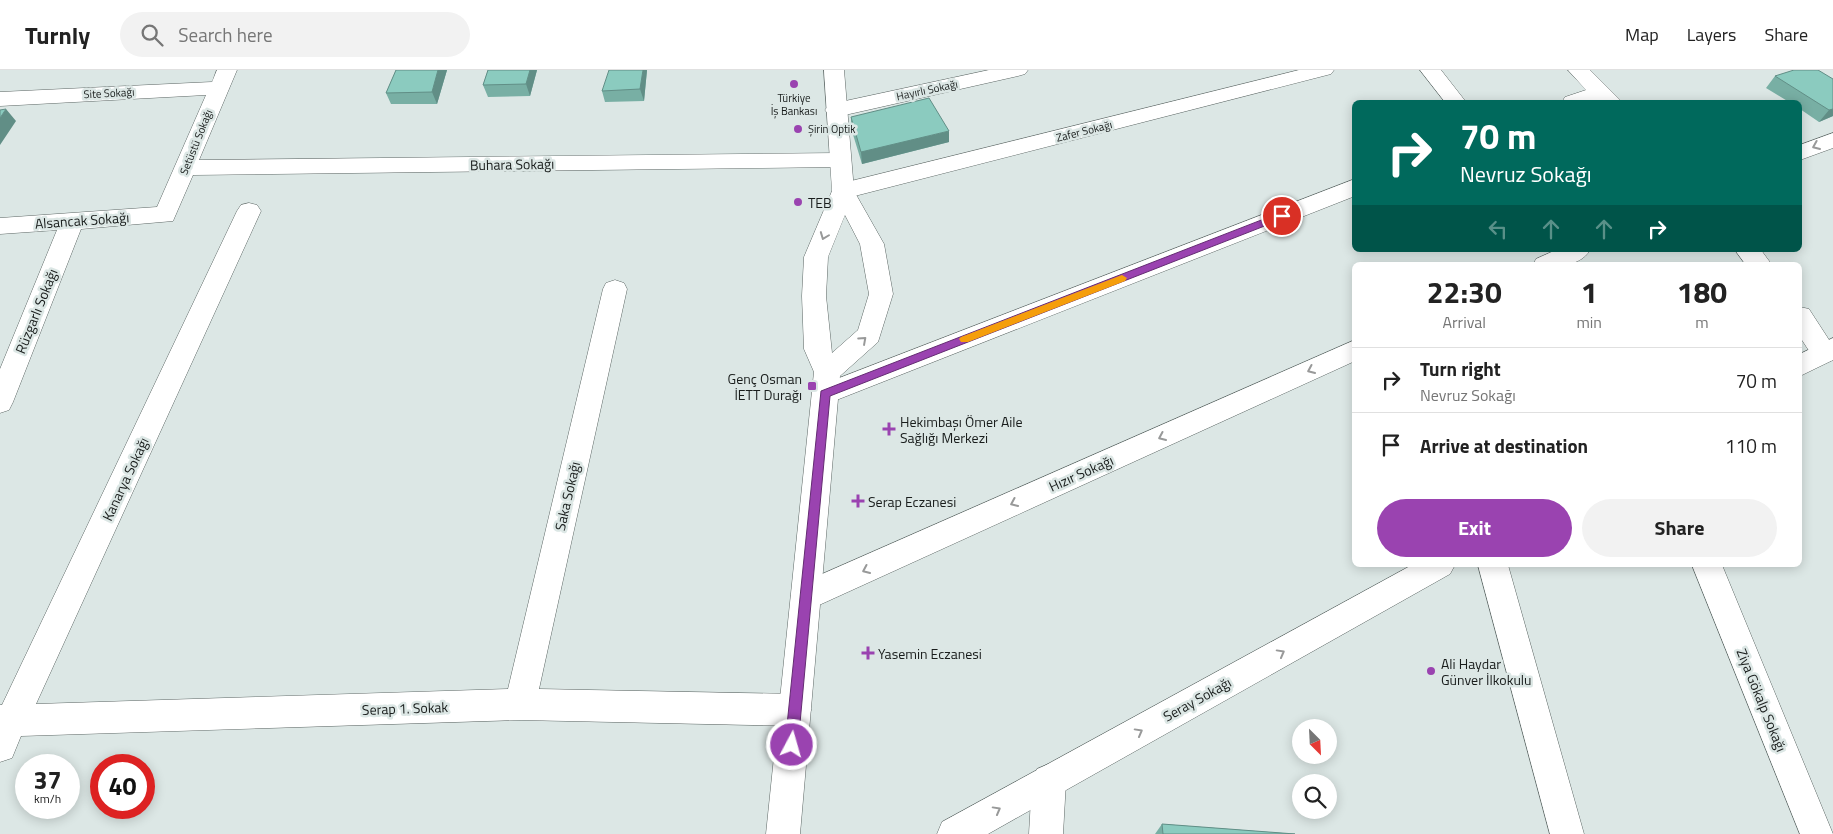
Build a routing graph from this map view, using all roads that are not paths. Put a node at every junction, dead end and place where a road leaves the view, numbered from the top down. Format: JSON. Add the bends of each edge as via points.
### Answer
{"nodes":[{"id":1,"x":834,"y":70,"type":"edge"},
{"id":2,"x":1018,"y":70,"type":"edge"},
{"id":3,"x":1324,"y":70,"type":"edge"},
{"id":4,"x":1430,"y":70,"type":"edge"},
{"id":5,"x":1578,"y":70,"type":"edge"},
{"id":6,"x":222,"y":79,"type":"edge"},
{"id":7,"x":1605,"y":97,"type":"edge"},
{"id":8,"x":0,"y":99,"type":"edge"},
{"id":9,"x":1454,"y":100,"type":"edge"},
{"id":10,"x":1585,"y":100,"type":"edge"},
{"id":11,"x":836,"y":110,"type":"junction"},
{"id":12,"x":1833,"y":140,"type":"edge"},
{"id":13,"x":1802,"y":152,"type":"edge"},
{"id":14,"x":839,"y":160,"type":"junction"},
{"id":15,"x":185,"y":168,"type":"junction"},
{"id":16,"x":1352,"y":188,"type":"edge"},
{"id":17,"x":843,"y":191,"type":"junction"},
{"id":18,"x":249,"y":211,"type":"dead end"},
{"id":19,"x":165,"y":214,"type":"joint"},
{"id":20,"x":72,"y":221,"type":"junction"},
{"id":21,"x":0,"y":226,"type":"edge"},
{"id":22,"x":1574,"y":252,"type":"edge"},
{"id":23,"x":1748,"y":252,"type":"edge"},
{"id":24,"x":1552,"y":262,"type":"edge"},
{"id":25,"x":1757,"y":262,"type":"edge"},
{"id":26,"x":615,"y":289,"type":"dead end"},
{"id":27,"x":1802,"y":319,"type":"edge"},
{"id":28,"x":1352,"y":351,"type":"edge"},
{"id":29,"x":1830,"y":356,"type":"edge"},
{"id":30,"x":1802,"y":365,"type":"edge"},
{"id":31,"x":826,"y":383,"type":"junction"},
{"id":32,"x":0,"y":402,"type":"edge"},
{"id":33,"x":1436,"y":567,"type":"edge"},
{"id":34,"x":1494,"y":567,"type":"edge"},
{"id":35,"x":1708,"y":567,"type":"edge"},
{"id":36,"x":806,"y":596,"type":"junction"},
{"id":37,"x":520,"y":704,"type":"junction"},
{"id":38,"x":795,"y":710,"type":"junction"},
{"id":39,"x":5,"y":729,"type":"edge"},
{"id":40,"x":1049,"y":782,"type":"junction"},
{"id":41,"x":783,"y":834,"type":"edge"},
{"id":42,"x":954,"y":834,"type":"edge"},
{"id":43,"x":1046,"y":834,"type":"edge"},
{"id":44,"x":1567,"y":834,"type":"edge"},
{"id":45,"x":1817,"y":834,"type":"edge"}],
"edges":[{"from":1,"to":11,"type":"street"},
{"from":2,"to":11,"type":"street","name":"Hayırlı Sokağı"},
{"from":3,"to":17,"type":"street","name":"Zafer Sokağı"},
{"from":4,"to":9,"type":"street"},
{"from":5,"to":7,"type":"street"},
{"from":6,"to":8,"type":"street","name":"Site Sokağı"},
{"from":6,"to":15,"type":"street","name":"Setüstü Sokağı"},
{"from":7,"to":10,"type":"street"},
{"from":11,"to":14,"type":"street"},
{"from":12,"to":13,"type":"street","one_way":true},
{"from":14,"to":15,"type":"street","name":"Buhara Sokağı"},
{"from":14,"to":17,"type":"street"},
{"from":15,"to":19,"type":"street","name":"Setüstü Sokağı"},
{"from":16,"to":31,"type":"street"},
{"from":17,"to":31,"type":"street","one_way":true,"via":[[816,257],[817,349]]},
{"from":31,"to":17,"type":"street","one_way":true,"via":[[869,334],[880,294],[872,244]]},
{"from":18,"to":39,"type":"street","name":"Kanarya Sokağı"},
{"from":19,"to":20,"type":"street","name":"Alsancak Sokağı"},
{"from":20,"to":21,"type":"street","name":"Alsancak Sokağı"},
{"from":20,"to":32,"type":"street","name":"Rüzgarlı Sokağı"},
{"from":22,"to":24,"type":"street"},
{"from":23,"to":25,"type":"street"},
{"from":26,"to":37,"type":"street","name":"Saka Sokağı"},
{"from":27,"to":29,"type":"street"},
{"from":28,"to":36,"type":"street","name":"Hızır Sokağı","one_way":true},
{"from":29,"to":30,"type":"street"},
{"from":31,"to":36,"type":"street"},
{"from":40,"to":33,"type":"street","name":"Seray Sokağı","one_way":true},
{"from":34,"to":44,"type":"street"},
{"from":35,"to":45,"type":"street","name":"Ziya Gökalp Sokağı"},
{"from":36,"to":38,"type":"street"},
{"from":37,"to":38,"type":"street","name":"Serap 1. Sokak"},
{"from":37,"to":39,"type":"street","name":"Serap 1. Sokak"},
{"from":38,"to":41,"type":"street"},
{"from":42,"to":40,"type":"street","name":"Seray Sokağı","one_way":true},
{"from":40,"to":43,"type":"street"}]}
